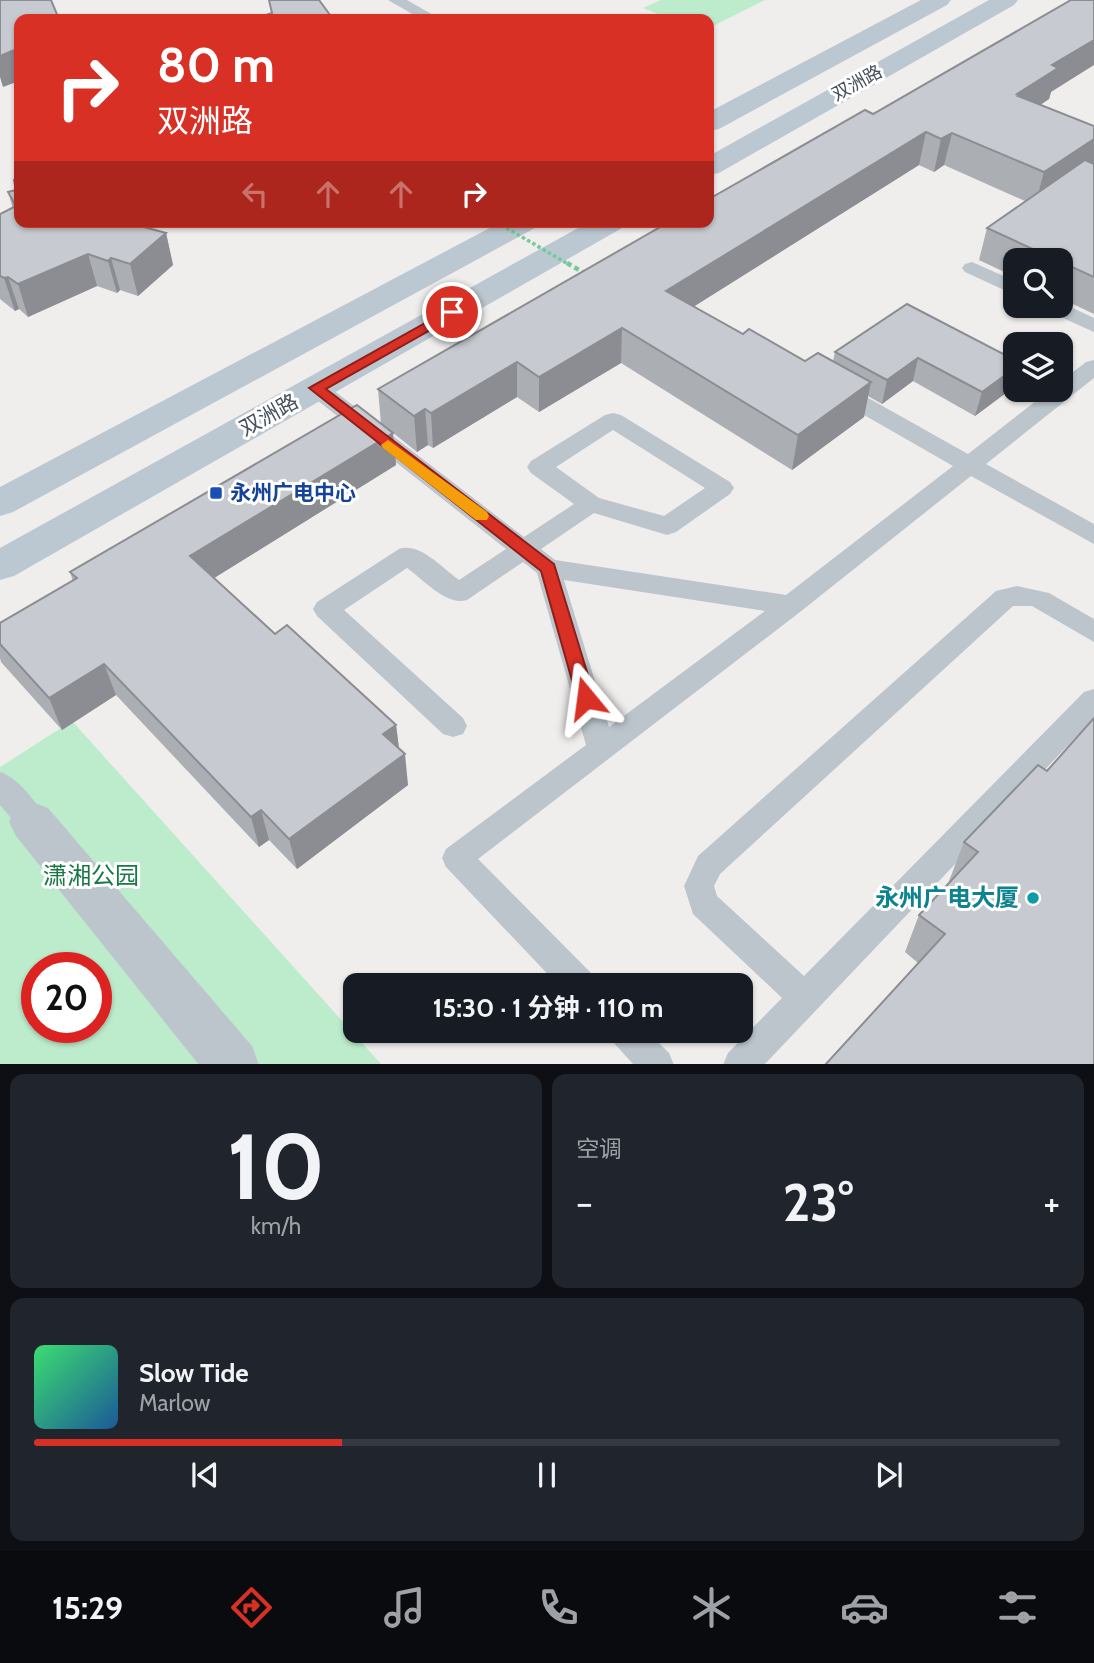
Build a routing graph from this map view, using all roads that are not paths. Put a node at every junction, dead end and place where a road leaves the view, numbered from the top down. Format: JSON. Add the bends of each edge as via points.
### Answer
{"nodes":[{"id":1,"x":396,"y":0,"type":"edge"},
{"id":2,"x":939,"y":0,"type":"edge"},
{"id":3,"x":1006,"y":0,"type":"edge"},
{"id":4,"x":423,"y":14,"type":"edge"},
{"id":5,"x":714,"y":120,"type":"edge"},
{"id":6,"x":714,"y":164,"type":"edge"},
{"id":7,"x":513,"y":228,"type":"edge"},
{"id":8,"x":600,"y":228,"type":"edge"},
{"id":9,"x":972,"y":268,"type":"dead end"},
{"id":10,"x":1003,"y":283,"type":"edge"},
{"id":11,"x":1073,"y":316,"type":"edge"},
{"id":12,"x":1094,"y":326,"type":"edge"},
{"id":13,"x":1094,"y":367,"type":"edge"},
{"id":14,"x":815,"y":378,"type":"edge"},
{"id":15,"x":316,"y":388,"type":"junction"},
{"id":16,"x":969,"y":465,"type":"junction"},
{"id":17,"x":0,"y":503,"type":"edge"},
{"id":18,"x":591,"y":504,"type":"junction"},
{"id":19,"x":1094,"y":535,"type":"edge"},
{"id":20,"x":524,"y":549,"type":"junction"},
{"id":21,"x":0,"y":566,"type":"edge"},
{"id":22,"x":548,"y":568,"type":"junction"},
{"id":23,"x":791,"y":605,"type":"junction"},
{"id":24,"x":1094,"y":632,"type":"edge"},
{"id":25,"x":1094,"y":700,"type":"edge"},
{"id":26,"x":453,"y":726,"type":"dead end"},
{"id":27,"x":601,"y":749,"type":"junction"},
{"id":28,"x":0,"y":784,"type":"edge"},
{"id":29,"x":32,"y":822,"type":"joint"},
{"id":30,"x":568,"y":973,"type":"edge"},
{"id":31,"x":805,"y":998,"type":"junction"},
{"id":32,"x":636,"y":1043,"type":"edge"},
{"id":33,"x":232,"y":1064,"type":"edge"},
{"id":34,"x":656,"y":1064,"type":"edge"},
{"id":35,"x":741,"y":1064,"type":"edge"}],
"edges":[{"from":1,"to":4,"type":"lane"},
{"from":2,"to":5,"type":"main road","name":"双洲路"},
{"from":3,"to":6,"type":"main road","name":"双洲路"},
{"from":7,"to":17,"type":"main road"},
{"from":8,"to":15,"type":"main road","name":"双洲路"},
{"from":9,"to":10,"type":"lane"},
{"from":11,"to":12,"type":"lane"},
{"from":13,"to":16,"type":"lane"},
{"from":14,"to":16,"type":"lane"},
{"from":15,"to":20,"type":"lane"},
{"from":15,"to":21,"type":"main road","name":"双洲路"},
{"from":16,"to":19,"type":"lane"},
{"from":16,"to":23,"type":"lane"},
{"from":18,"to":18,"type":"lane","via":[[667,526],[722,488],[613,420],[539,467]]},
{"from":18,"to":20,"type":"lane"},
{"from":20,"to":22,"type":"lane"},
{"from":20,"to":26,"type":"lane","via":[[458,593],[408,555],[326,609]]},
{"from":22,"to":23,"type":"lane"},
{"from":22,"to":27,"type":"lane"},
{"from":23,"to":27,"type":"lane"},
{"from":24,"to":31,"type":"lane","via":[[1034,596],[1005,598],[709,864],[699,886],[704,904]]},
{"from":25,"to":31,"type":"lane"},
{"from":27,"to":30,"type":"lane","via":[[457,858]]},
{"from":28,"to":29,"type":"lane"},
{"from":29,"to":33,"type":"street"},
{"from":31,"to":35,"type":"lane"},
{"from":32,"to":34,"type":"lane"}]}
